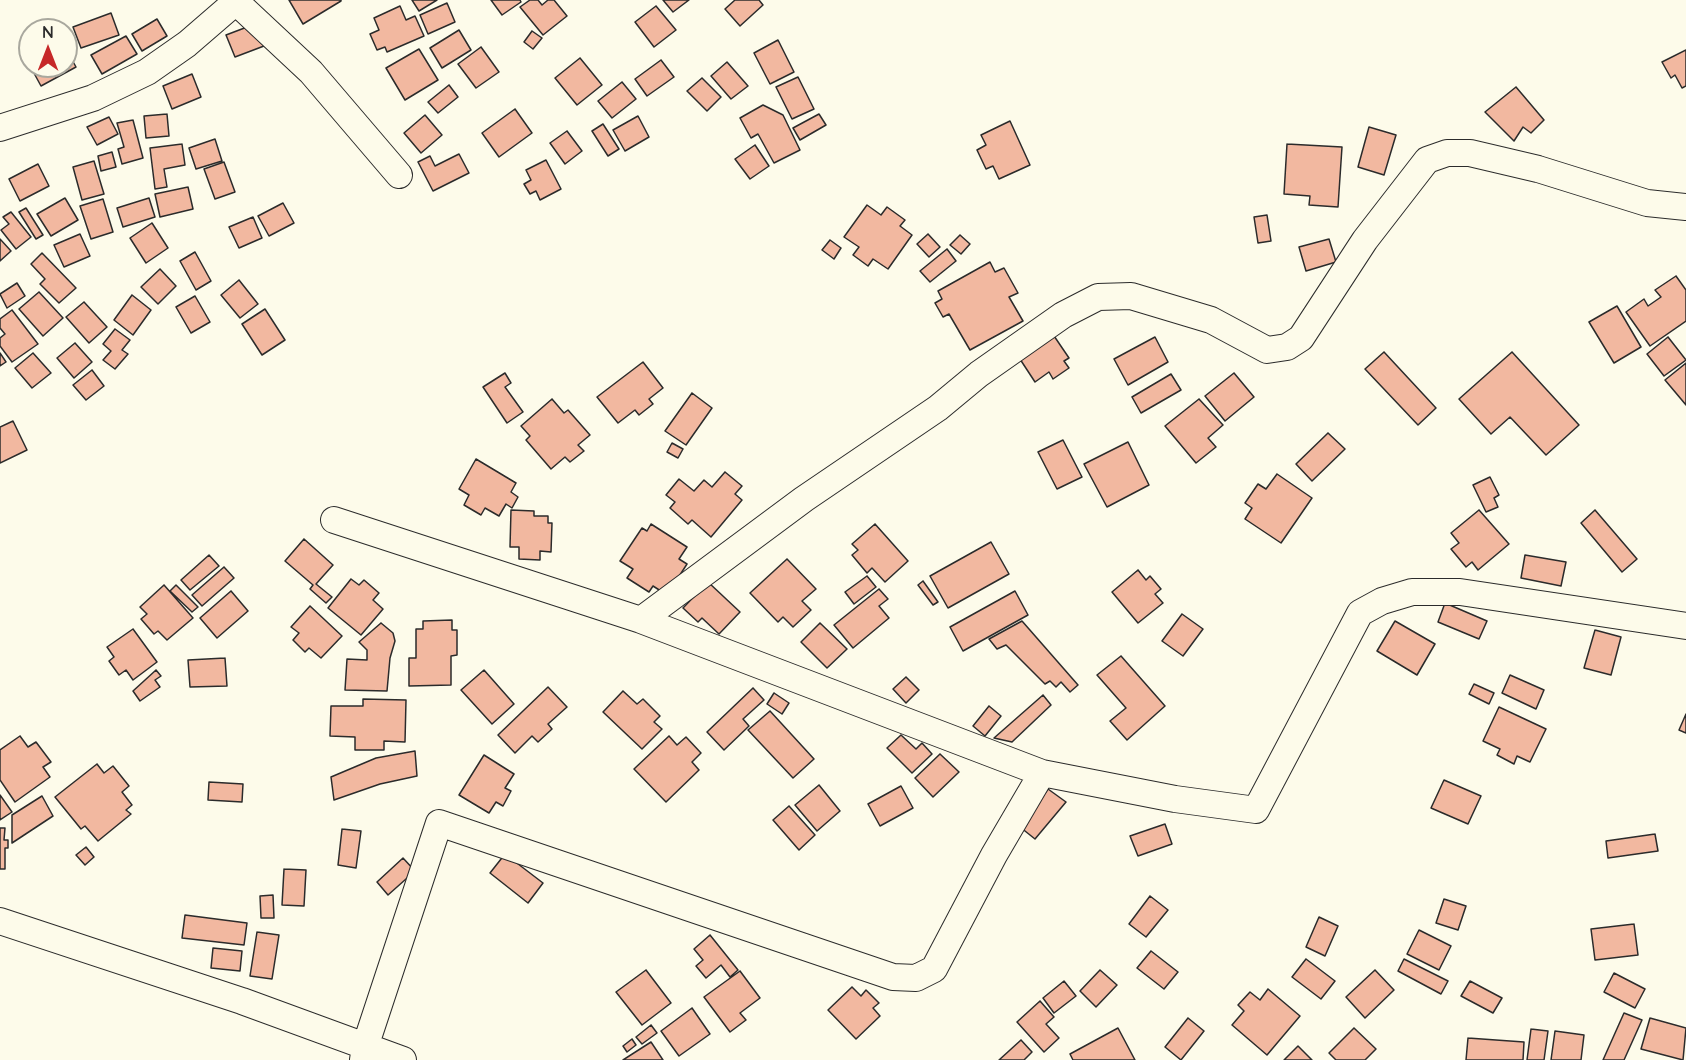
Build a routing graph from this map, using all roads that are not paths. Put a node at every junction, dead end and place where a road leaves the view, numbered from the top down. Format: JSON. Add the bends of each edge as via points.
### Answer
{"nodes":[{"id":1,"x":235,"y":0,"type":"edge"},
{"id":2,"x":0,"y":128,"type":"edge"},
{"id":3,"x":399,"y":175,"type":"dead end"},
{"id":4,"x":1686,"y":207,"type":"edge"},
{"id":5,"x":334,"y":520,"type":"dead end"},
{"id":6,"x":641,"y":620,"type":"junction"},
{"id":7,"x":1686,"y":626,"type":"edge"},
{"id":8,"x":1042,"y":773,"type":"junction"},
{"id":9,"x":0,"y":921,"type":"edge"},
{"id":10,"x":364,"y":1054,"type":"edge"},
{"id":11,"x":403,"y":1060,"type":"edge"}],
"edges":[{"from":1,"to":2,"type":"street","via":[[187,44],[147,72],[93,98]]},
{"from":1,"to":3,"type":"street","via":[[311,72]]},
{"from":4,"to":6,"type":"street","via":[[1647,203],[1470,153],[1447,153],[1427,160],[1365,240],[1301,338],[1287,347],[1267,350],[1211,320],[1131,296],[1098,297],[1063,315],[979,374],[938,408],[804,499]]},
{"from":5,"to":6,"type":"street"},
{"from":6,"to":8,"type":"street"},
{"from":7,"to":8,"type":"street","via":[[1460,592],[1412,592],[1360,613],[1256,810]]},
{"from":8,"to":10,"type":"street","via":[[934,969],[916,978],[893,977],[440,823]]},
{"from":9,"to":10,"type":"street","via":[[243,1000]]},
{"from":10,"to":11,"type":"street"}]}
